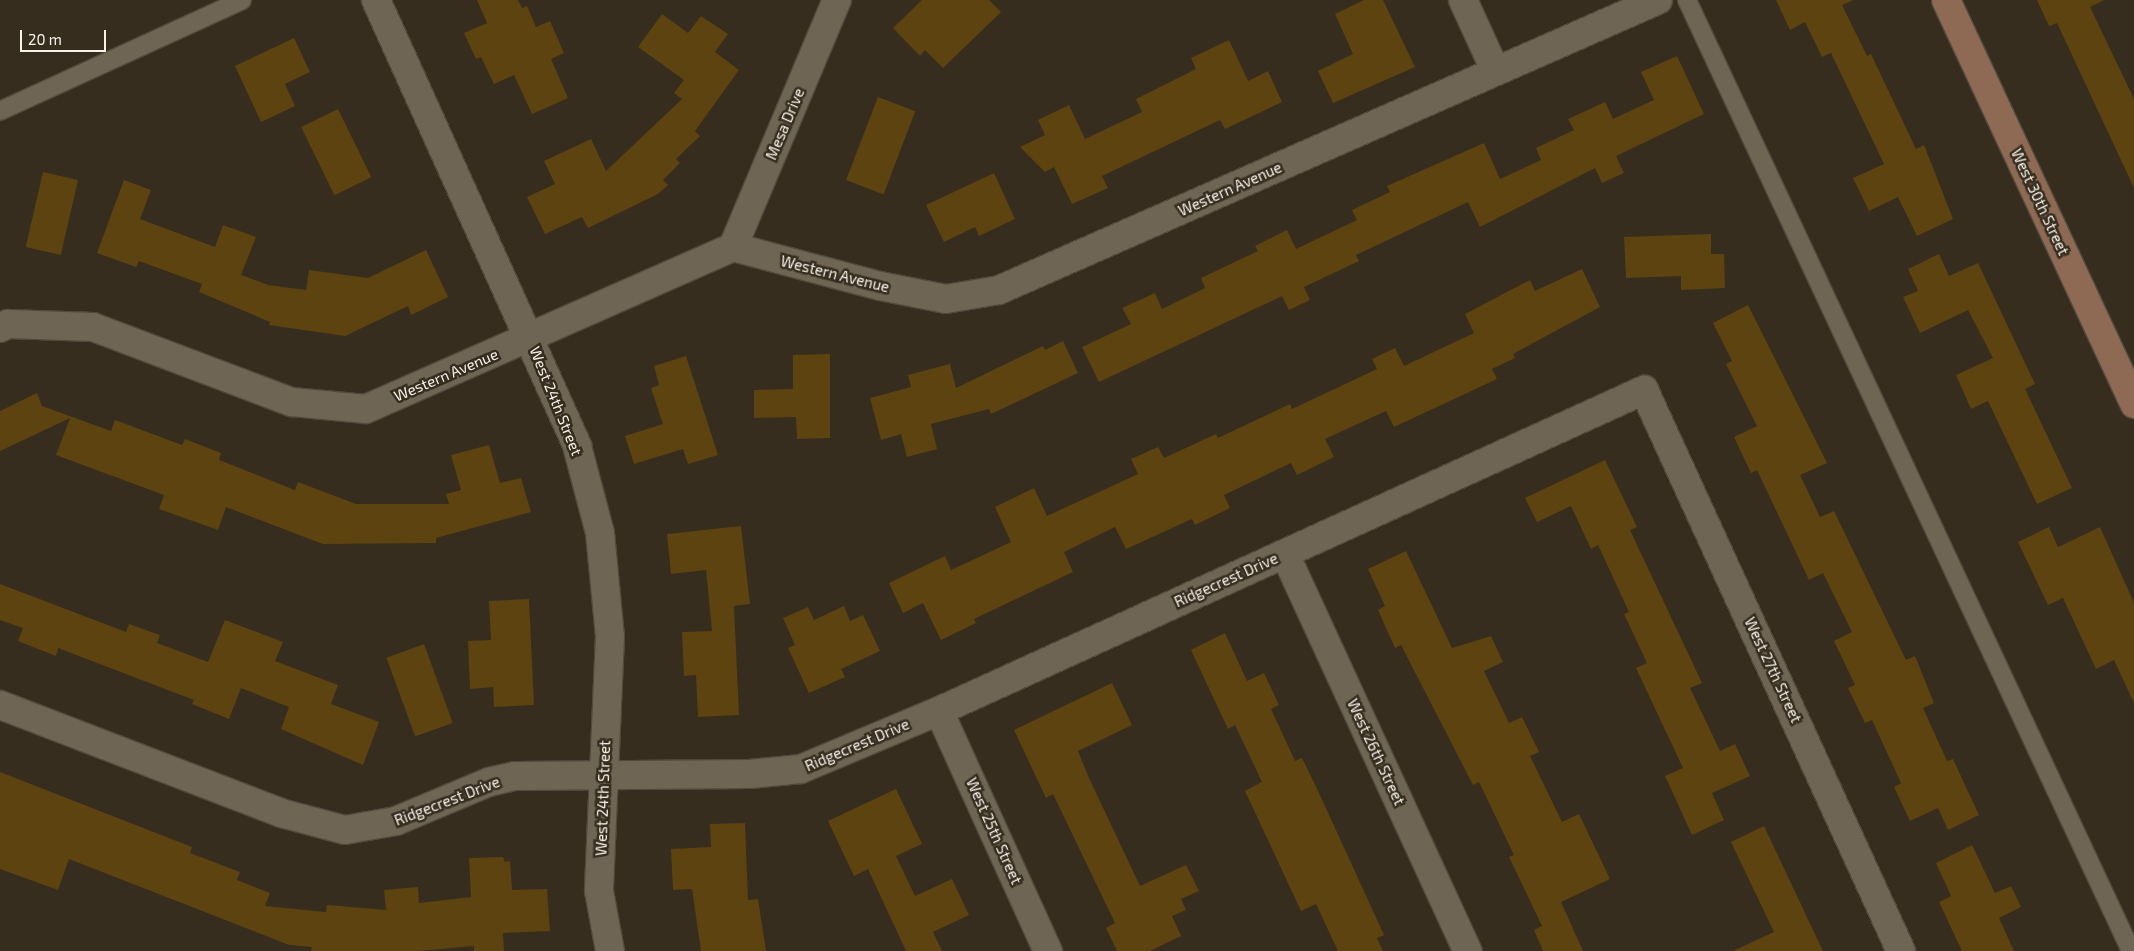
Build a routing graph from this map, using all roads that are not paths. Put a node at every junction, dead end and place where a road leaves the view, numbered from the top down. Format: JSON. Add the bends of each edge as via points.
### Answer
{"nodes":[{"id":1,"x":242,"y":0,"type":"edge"},
{"id":2,"x":376,"y":0,"type":"edge"},
{"id":3,"x":837,"y":0,"type":"edge"},
{"id":4,"x":1463,"y":0,"type":"edge"},
{"id":5,"x":1658,"y":0,"type":"edge"},
{"id":6,"x":1687,"y":0,"type":"edge"},
{"id":7,"x":1946,"y":0,"type":"edge"},
{"id":8,"x":1495,"y":70,"type":"junction"},
{"id":9,"x":0,"y":111,"type":"edge"},
{"id":10,"x":733,"y":247,"type":"junction"},
{"id":11,"x":0,"y":328,"type":"edge"},
{"id":12,"x":531,"y":339,"type":"junction"},
{"id":13,"x":1644,"y":390,"type":"joint"},
{"id":14,"x":2134,"y":404,"type":"edge"},
{"id":15,"x":1285,"y":554,"type":"junction"},
{"id":16,"x":0,"y":705,"type":"edge"},
{"id":17,"x":939,"y":710,"type":"junction"},
{"id":18,"x":604,"y":773,"type":"junction"},
{"id":19,"x":610,"y":951,"type":"edge"},
{"id":20,"x":1048,"y":951,"type":"edge"},
{"id":21,"x":1468,"y":951,"type":"edge"},
{"id":22,"x":1901,"y":951,"type":"edge"},
{"id":23,"x":2131,"y":951,"type":"edge"}],
"edges":[{"from":1,"to":9,"type":"lane"},
{"from":2,"to":12,"type":"street","name":"West 24th Street"},
{"from":3,"to":10,"type":"street","name":"Mesa Drive"},
{"from":4,"to":8,"type":"street"},
{"from":5,"to":8,"type":"street","name":"Western Avenue"},
{"from":6,"to":23,"type":"lane"},
{"from":7,"to":14,"type":"main road","name":"West 30th Street"},
{"from":8,"to":10,"type":"street","name":"Western Avenue","via":[[999,290],[946,299],[880,286]]},
{"from":10,"to":12,"type":"street","name":"Western Avenue"},
{"from":11,"to":12,"type":"street","name":"Western Avenue","via":[[8,324],[94,327],[292,402],[366,408]]},
{"from":12,"to":18,"type":"street","name":"West 24th Street","via":[[577,446],[600,533],[610,636]]},
{"from":13,"to":15,"type":"street","name":"Ridgecrest Drive"},
{"from":13,"to":22,"type":"street","name":"West 27th Street"},
{"from":15,"to":17,"type":"street","name":"Ridgecrest Drive"},
{"from":15,"to":21,"type":"street","name":"West 26th Street"},
{"from":16,"to":18,"type":"street","name":"Ridgecrest Drive","via":[[281,813],[345,830],[396,821],[489,782],[515,776]]},
{"from":17,"to":18,"type":"street","name":"Ridgecrest Drive","via":[[801,769],[750,774]]},
{"from":17,"to":20,"type":"street","name":"West 25th Street"},
{"from":18,"to":19,"type":"street","name":"West 24th Street","via":[[599,891]]}]}
